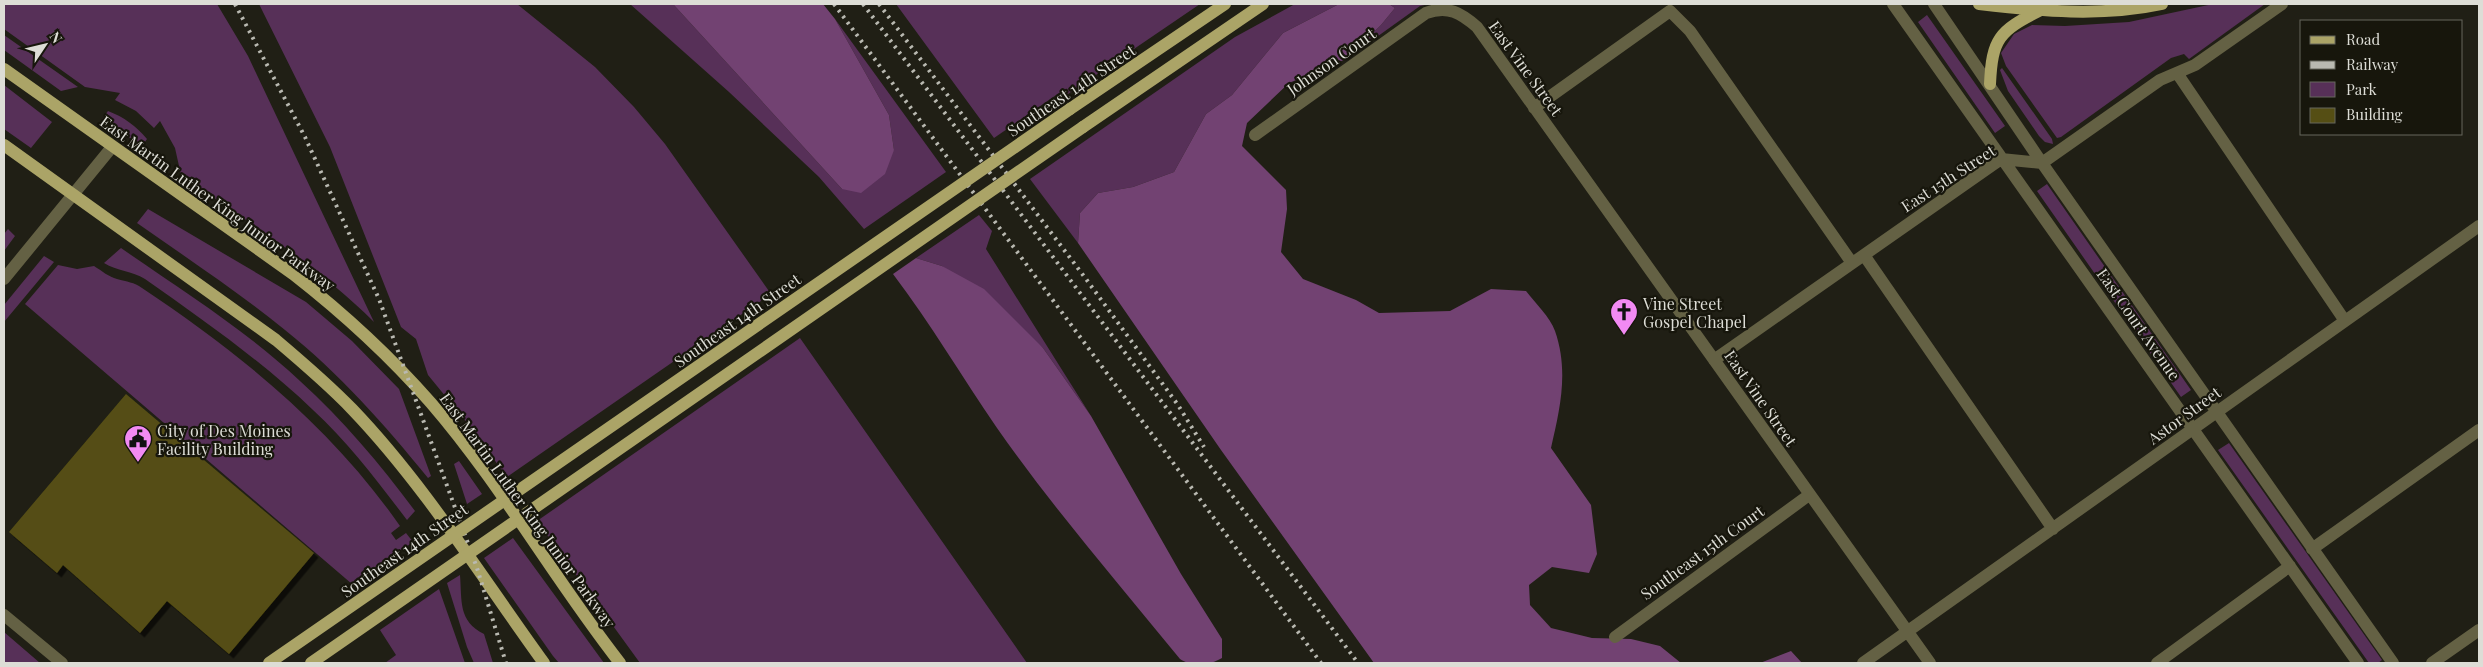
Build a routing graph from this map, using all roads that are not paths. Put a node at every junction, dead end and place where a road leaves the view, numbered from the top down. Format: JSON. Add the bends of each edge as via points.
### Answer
{"nodes":[{"id":1,"x":1225,"y":4,"type":"edge"},
{"id":2,"x":1263,"y":4,"type":"edge"},
{"id":3,"x":1893,"y":4,"type":"edge"},
{"id":4,"x":1934,"y":4,"type":"edge"},
{"id":5,"x":1979,"y":4,"type":"edge"},
{"id":6,"x":2162,"y":4,"type":"edge"},
{"id":7,"x":2282,"y":4,"type":"edge"},
{"id":8,"x":2039,"y":11,"type":"junction"},
{"id":9,"x":1426,"y":13,"type":"joint"},
{"id":10,"x":4,"y":69,"type":"edge"},
{"id":11,"x":2177,"y":73,"type":"junction"},
{"id":12,"x":1990,"y":84,"type":"junction"},
{"id":13,"x":1534,"y":108,"type":"junction"},
{"id":14,"x":1255,"y":135,"type":"dead end"},
{"id":15,"x":4,"y":146,"type":"edge"},
{"id":16,"x":112,"y":147,"type":"junction"},
{"id":17,"x":2002,"y":158,"type":"junction"},
{"id":18,"x":2042,"y":163,"type":"junction"},
{"id":19,"x":74,"y":195,"type":"junction"},
{"id":20,"x":2479,"y":226,"type":"edge"},
{"id":21,"x":1864,"y":255,"type":"junction"},
{"id":22,"x":1852,"y":263,"type":"junction"},
{"id":23,"x":4,"y":279,"type":"edge"},
{"id":24,"x":2345,"y":321,"type":"junction"},
{"id":25,"x":1714,"y":360,"type":"junction"},
{"id":26,"x":2217,"y":412,"type":"junction"},
{"id":27,"x":2193,"y":429,"type":"junction"},
{"id":28,"x":2479,"y":430,"type":"edge"},
{"id":29,"x":1809,"y":494,"type":"junction"},
{"id":30,"x":2052,"y":529,"type":"junction"},
{"id":31,"x":2312,"y":549,"type":"junction"},
{"id":32,"x":2290,"y":566,"type":"junction"},
{"id":33,"x":4,"y":615,"type":"edge"},
{"id":34,"x":2479,"y":630,"type":"edge"},
{"id":35,"x":1907,"y":631,"type":"junction"},
{"id":36,"x":1615,"y":637,"type":"dead end"},
{"id":37,"x":62,"y":663,"type":"edge"},
{"id":38,"x":269,"y":663,"type":"edge"},
{"id":39,"x":311,"y":663,"type":"edge"},
{"id":40,"x":544,"y":663,"type":"edge"},
{"id":41,"x":620,"y":663,"type":"edge"},
{"id":42,"x":1863,"y":663,"type":"edge"},
{"id":43,"x":1930,"y":663,"type":"edge"},
{"id":44,"x":2157,"y":663,"type":"edge"},
{"id":45,"x":2358,"y":663,"type":"edge"},
{"id":46,"x":2393,"y":663,"type":"edge"},
{"id":47,"x":2432,"y":663,"type":"edge"}],
"edges":[{"from":1,"to":38,"type":"main road","name":"Southeast 14th Street","bridge":true},
{"from":2,"to":39,"type":"main road","bridge":true},
{"from":3,"to":17,"type":"street","name":"East Court Avenue"},
{"from":4,"to":12,"type":"street","name":"East Court Avenue"},
{"from":5,"to":8,"type":"main road"},
{"from":6,"to":8,"type":"main road","via":[[2143,8]]},
{"from":7,"to":11,"type":"street","via":[[2200,62]]},
{"from":8,"to":12,"type":"main road","via":[[2012,24],[1998,41],[1993,52]]},
{"from":9,"to":13,"type":"street","name":"East Vine Street","via":[[1451,9],[1478,27]]},
{"from":9,"to":14,"type":"street","name":"Johnson Court"},
{"from":10,"to":16,"type":"main road","name":"East Martin Luther King Junior Parkway"},
{"from":11,"to":18,"type":"street","via":[[2160,80]]},
{"from":11,"to":24,"type":"street"},
{"from":12,"to":18,"type":"street","name":"East Court Avenue"},
{"from":13,"to":22,"type":"street","via":[[1670,11],[1690,31]]},
{"from":13,"to":25,"type":"street","name":"East Vine Street"},
{"from":15,"to":19,"type":"main road"},
{"from":16,"to":19,"type":"street"},
{"from":16,"to":41,"type":"main road","name":"East Martin Luther King Junior Parkway","via":[[293,274],[333,306],[407,376],[463,443]]},
{"from":17,"to":18,"type":"street","name":"East 15th Street"},
{"from":17,"to":21,"type":"street","name":"East 15th Street"},
{"from":17,"to":27,"type":"street","name":"East Court Avenue"},
{"from":18,"to":26,"type":"street","name":"East Court Avenue"},
{"from":19,"to":23,"type":"street"},
{"from":19,"to":40,"type":"main road","via":[[276,340],[353,410],[402,468]]},
{"from":20,"to":24,"type":"street","name":"Astor Street"},
{"from":21,"to":22,"type":"street","name":"East 15th Street"},
{"from":21,"to":30,"type":"street"},
{"from":22,"to":25,"type":"street","name":"East 15th Street"},
{"from":24,"to":26,"type":"street","name":"Astor Street"},
{"from":25,"to":29,"type":"street","name":"East Vine Street"},
{"from":26,"to":27,"type":"street","name":"Astor Street"},
{"from":26,"to":31,"type":"street","name":"East Court Avenue"},
{"from":27,"to":30,"type":"street","name":"Astor Street"},
{"from":27,"to":32,"type":"street","name":"East Court Avenue"},
{"from":28,"to":31,"type":"street"},
{"from":29,"to":35,"type":"street","name":"East Vine Street"},
{"from":29,"to":36,"type":"street","name":"Southeast 15th Court"},
{"from":30,"to":35,"type":"street","name":"Astor Street"},
{"from":31,"to":46,"type":"street","name":"East Court Avenue"},
{"from":32,"to":44,"type":"street"},
{"from":32,"to":45,"type":"street","name":"East Court Avenue"},
{"from":33,"to":37,"type":"street"},
{"from":34,"to":47,"type":"street"},
{"from":35,"to":42,"type":"street","name":"Astor Street"},
{"from":35,"to":43,"type":"street","name":"East Vine Street"}]}
